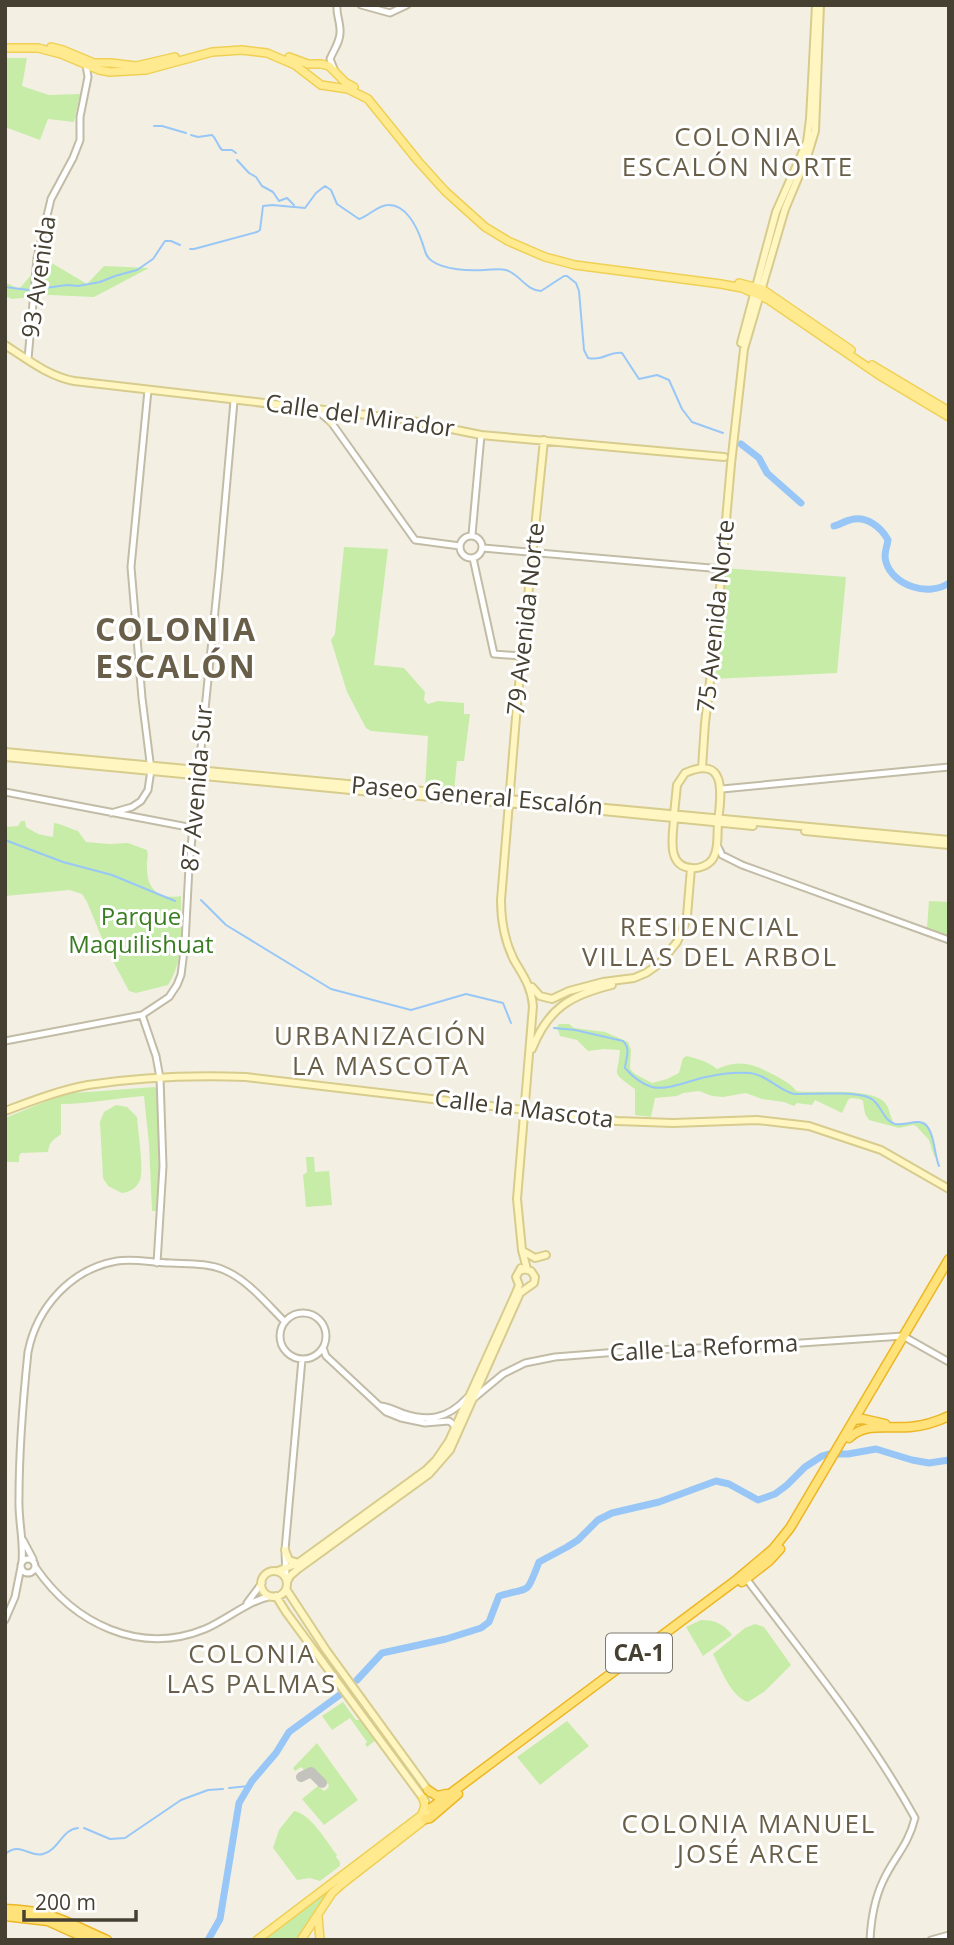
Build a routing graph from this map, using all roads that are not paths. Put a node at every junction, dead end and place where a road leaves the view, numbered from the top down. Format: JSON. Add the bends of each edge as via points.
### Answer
{"nodes":[{"id":1,"x":337,"y":5,"type":"edge"},
{"id":2,"x":360,"y":5,"type":"edge"},
{"id":3,"x":407,"y":5,"type":"edge"},
{"id":4,"x":818,"y":5,"type":"edge"},
{"id":5,"x":5,"y":47,"type":"edge"},
{"id":6,"x":333,"y":50,"type":"junction"},
{"id":7,"x":121,"y":64,"type":"junction"},
{"id":8,"x":316,"y":64,"type":"junction"},
{"id":9,"x":86,"y":65,"type":"junction"},
{"id":10,"x":334,"y":69,"type":"junction"},
{"id":11,"x":99,"y":70,"type":"junction"},
{"id":12,"x":117,"y":72,"type":"junction"},
{"id":13,"x":310,"y":75,"type":"junction"},
{"id":14,"x":340,"y":77,"type":"junction"},
{"id":15,"x":88,"y":78,"type":"junction"},
{"id":16,"x":334,"y":86,"type":"junction"},
{"id":17,"x":758,"y":291,"type":"junction"},
{"id":18,"x":5,"y":346,"type":"edge"},
{"id":19,"x":28,"y":359,"type":"junction"},
{"id":20,"x":148,"y":391,"type":"junction"},
{"id":21,"x":234,"y":401,"type":"junction"},
{"id":22,"x":310,"y":410,"type":"joint"},
{"id":23,"x":338,"y":411,"type":"junction"},
{"id":24,"x":949,"y":411,"type":"edge"},
{"id":25,"x":949,"y":417,"type":"edge"},
{"id":26,"x":331,"y":422,"type":"junction"},
{"id":27,"x":481,"y":435,"type":"junction"},
{"id":28,"x":544,"y":440,"type":"junction"},
{"id":29,"x":724,"y":457,"type":"junction"},
{"id":30,"x":731,"y":464,"type":"junction"},
{"id":31,"x":472,"y":535,"type":"junction"},
{"id":32,"x":460,"y":546,"type":"junction"},
{"id":33,"x":483,"y":548,"type":"junction"},
{"id":34,"x":533,"y":551,"type":"junction"},
{"id":35,"x":473,"y":558,"type":"junction"},
{"id":36,"x":722,"y":569,"type":"junction"},
{"id":37,"x":522,"y":656,"type":"junction"},
{"id":38,"x":5,"y":755,"type":"edge"},
{"id":39,"x":151,"y":767,"type":"junction"},
{"id":40,"x":949,"y":767,"type":"edge"},
{"id":41,"x":702,"y":768,"type":"junction"},
{"id":42,"x":199,"y":773,"type":"junction"},
{"id":43,"x":722,"y":789,"type":"junction"},
{"id":44,"x":5,"y":792,"type":"edge"},
{"id":45,"x":509,"y":800,"type":"junction"},
{"id":46,"x":138,"y":803,"type":"junction"},
{"id":47,"x":111,"y":813,"type":"junction"},
{"id":48,"x":140,"y":817,"type":"junction"},
{"id":49,"x":674,"y":817,"type":"junction"},
{"id":50,"x":719,"y":821,"type":"junction"},
{"id":51,"x":193,"y":828,"type":"junction"},
{"id":52,"x":717,"y":840,"type":"junction"},
{"id":53,"x":949,"y":843,"type":"edge"},
{"id":54,"x":727,"y":859,"type":"junction"},
{"id":55,"x":711,"y":861,"type":"junction"},
{"id":56,"x":691,"y":869,"type":"junction"},
{"id":57,"x":949,"y":940,"type":"edge"},
{"id":58,"x":624,"y":980,"type":"junction"},
{"id":59,"x":528,"y":983,"type":"junction"},
{"id":60,"x":555,"y":998,"type":"junction"},
{"id":61,"x":142,"y":1015,"type":"junction"},
{"id":62,"x":537,"y":1036,"type":"junction"},
{"id":63,"x":5,"y":1041,"type":"edge"},
{"id":64,"x":530,"y":1054,"type":"junction"},
{"id":65,"x":160,"y":1077,"type":"junction"},
{"id":66,"x":525,"y":1110,"type":"junction"},
{"id":67,"x":5,"y":1111,"type":"edge"},
{"id":68,"x":949,"y":1189,"type":"edge"},
{"id":69,"x":522,"y":1250,"type":"junction"},
{"id":70,"x":546,"y":1255,"type":"dead end"},
{"id":71,"x":949,"y":1259,"type":"edge"},
{"id":72,"x":157,"y":1263,"type":"junction"},
{"id":73,"x":949,"y":1269,"type":"edge"},
{"id":74,"x":523,"y":1270,"type":"junction"},
{"id":75,"x":519,"y":1285,"type":"junction"},
{"id":76,"x":528,"y":1288,"type":"junction"},
{"id":77,"x":285,"y":1322,"type":"junction"},
{"id":78,"x":905,"y":1337,"type":"junction"},
{"id":79,"x":323,"y":1348,"type":"junction"},
{"id":80,"x":316,"y":1354,"type":"junction"},
{"id":81,"x":326,"y":1356,"type":"junction"},
{"id":82,"x":302,"y":1359,"type":"junction"},
{"id":83,"x":949,"y":1363,"type":"edge"},
{"id":84,"x":489,"y":1365,"type":"junction"},
{"id":85,"x":503,"y":1374,"type":"junction"},
{"id":86,"x":471,"y":1397,"type":"junction"},
{"id":87,"x":867,"y":1407,"type":"junction"},
{"id":88,"x":949,"y":1414,"type":"edge"},
{"id":89,"x":857,"y":1419,"type":"junction"},
{"id":90,"x":426,"y":1421,"type":"junction"},
{"id":91,"x":887,"y":1424,"type":"junction"},
{"id":92,"x":455,"y":1429,"type":"junction"},
{"id":93,"x":849,"y":1438,"type":"junction"},
{"id":94,"x":23,"y":1540,"type":"junction"},
{"id":95,"x":285,"y":1550,"type":"junction"},
{"id":96,"x":33,"y":1559,"type":"junction"},
{"id":97,"x":298,"y":1563,"type":"junction"},
{"id":98,"x":21,"y":1565,"type":"junction"},
{"id":99,"x":285,"y":1568,"type":"junction"},
{"id":100,"x":32,"y":1571,"type":"junction"},
{"id":101,"x":277,"y":1571,"type":"junction"},
{"id":102,"x":744,"y":1576,"type":"junction"},
{"id":103,"x":262,"y":1583,"type":"junction"},
{"id":104,"x":286,"y":1583,"type":"junction"},
{"id":105,"x":17,"y":1584,"type":"junction"},
{"id":106,"x":274,"y":1596,"type":"junction"},
{"id":107,"x":245,"y":1606,"type":"junction"},
{"id":108,"x":5,"y":1620,"type":"edge"},
{"id":109,"x":415,"y":1789,"type":"junction"},
{"id":110,"x":425,"y":1790,"type":"junction"},
{"id":111,"x":458,"y":1791,"type":"junction"},
{"id":112,"x":432,"y":1811,"type":"junction"},
{"id":113,"x":5,"y":1909,"type":"edge"},
{"id":114,"x":321,"y":1909,"type":"junction"},
{"id":115,"x":5,"y":1916,"type":"edge"},
{"id":116,"x":949,"y":1935,"type":"edge"},
{"id":117,"x":90,"y":1936,"type":"edge"},
{"id":118,"x":107,"y":1940,"type":"edge"},
{"id":119,"x":118,"y":1940,"type":"edge"},
{"id":120,"x":257,"y":1940,"type":"edge"},
{"id":121,"x":301,"y":1940,"type":"edge"},
{"id":122,"x":320,"y":1940,"type":"edge"},
{"id":123,"x":870,"y":1940,"type":"edge"},
{"id":124,"x":931,"y":1940,"type":"edge"}],
"edges":[{"from":1,"to":6,"type":"street","via":[[341,25]]},
{"from":2,"to":3,"type":"street","via":[[390,13]]},
{"from":4,"to":17,"type":"main road","name":"75 Avenida Norte","via":[[814,131]]},
{"from":5,"to":7,"type":"main road","via":[[42,46],[89,62]]},
{"from":5,"to":9,"type":"main road","via":[[37,48]]},
{"from":6,"to":8,"type":"street"},
{"from":6,"to":10,"type":"street"},
{"from":7,"to":8,"type":"main road","via":[[136,66],[229,46],[266,49]]},
{"from":7,"to":12,"type":"main road","via":[[114,65]]},
{"from":8,"to":10,"type":"main road"},
{"from":8,"to":13,"type":"main road","via":[[309,68]]},
{"from":9,"to":11,"type":"main road"},
{"from":9,"to":15,"type":"street","name":"93 Avenida"},
{"from":10,"to":14,"type":"main road"},
{"from":11,"to":12,"type":"main road"},
{"from":11,"to":15,"type":"street"},
{"from":12,"to":13,"type":"main road","via":[[146,70],[227,50],[267,53]]},
{"from":13,"to":16,"type":"main road","via":[[320,84]]},
{"from":14,"to":16,"type":"main road"},
{"from":14,"to":17,"type":"main road","via":[[378,105],[416,154],[474,212],[514,240],[571,260],[724,281]]},
{"from":15,"to":19,"type":"street","name":"93 Avenida","via":[[80,140],[51,199],[37,258]]},
{"from":16,"to":17,"type":"main road","via":[[372,103],[445,191],[485,228],[508,241],[575,265]]},
{"from":17,"to":24,"type":"main road"},
{"from":17,"to":25,"type":"main road","via":[[882,377]]},
{"from":17,"to":29,"type":"main road","name":"75 Avenida Norte","via":[[741,346],[731,449]]},
{"from":17,"to":30,"type":"main road","name":"75 Avenida Norte","via":[[744,349]]},
{"from":18,"to":19,"type":"main road","name":"Calle del Mirador"},
{"from":18,"to":20,"type":"main road","name":"Calle del Mirador","via":[[63,381]]},
{"from":19,"to":20,"type":"main road","name":"Calle del Mirador","via":[[63,379]]},
{"from":20,"to":21,"type":"main road","name":"Calle del Mirador"},
{"from":20,"to":23,"type":"main road","name":"Calle del Mirador"},
{"from":20,"to":39,"type":"street","via":[[131,567]]},
{"from":21,"to":22,"type":"main road","name":"Calle del Mirador"},
{"from":21,"to":42,"type":"street","name":"87 Avenida Sur"},
{"from":22,"to":26,"type":"street","name":"Calle del Mirador"},
{"from":23,"to":26,"type":"main road","via":[[331,414]]},
{"from":23,"to":27,"type":"main road","name":"Calle del Mirador"},
{"from":26,"to":32,"type":"street","via":[[415,540]]},
{"from":27,"to":28,"type":"main road","name":"Calle del Mirador"},
{"from":27,"to":31,"type":"street"},
{"from":28,"to":29,"type":"main road","name":"Calle del Mirador"},
{"from":28,"to":34,"type":"main road","name":"79 Avenida Norte"},
{"from":29,"to":30,"type":"main road"},
{"from":30,"to":36,"type":"main road","name":"75 Avenida Norte"},
{"from":31,"to":32,"type":"street","via":[[463,538]]},
{"from":31,"to":33,"type":"street","via":[[480,539]]},
{"from":32,"to":35,"type":"street","via":[[464,555]]},
{"from":33,"to":34,"type":"street"},
{"from":33,"to":35,"type":"street"},
{"from":34,"to":36,"type":"street"},
{"from":34,"to":37,"type":"main road","name":"79 Avenida Norte"},
{"from":35,"to":37,"type":"street","via":[[494,654]]},
{"from":36,"to":41,"type":"main road","name":"75 Avenida Norte"},
{"from":37,"to":45,"type":"main road","name":"79 Avenida Norte"},
{"from":38,"to":39,"type":"main road","name":"Paseo General Escalón"},
{"from":39,"to":42,"type":"main road","name":"Paseo General Escalón"},
{"from":39,"to":46,"type":"street","via":[[148,790]]},
{"from":40,"to":43,"type":"street"},
{"from":41,"to":43,"type":"main road","via":[[716,775]]},
{"from":41,"to":49,"type":"main road","via":[[678,780]]},
{"from":42,"to":45,"type":"main road","name":"Paseo General Escalón"},
{"from":42,"to":51,"type":"street","name":"87 Avenida Sur"},
{"from":43,"to":50,"type":"main road"},
{"from":44,"to":47,"type":"street"},
{"from":45,"to":49,"type":"main road","name":"Paseo General Escalón"},
{"from":45,"to":59,"type":"main road","name":"79 Avenida Norte","via":[[501,923]]},
{"from":46,"to":47,"type":"street"},
{"from":46,"to":48,"type":"street","via":[[135,811]]},
{"from":47,"to":48,"type":"street"},
{"from":48,"to":51,"type":"street"},
{"from":49,"to":50,"type":"main road","name":"Paseo General Escalón"},
{"from":49,"to":56,"type":"main road","via":[[674,855]]},
{"from":50,"to":52,"type":"main road"},
{"from":50,"to":53,"type":"main road","name":"Paseo General Escalón"},
{"from":51,"to":61,"type":"street","name":"87 Avenida Sur","via":[[181,975],[169,997]]},
{"from":52,"to":54,"type":"street","via":[[719,852]]},
{"from":52,"to":55,"type":"main road"},
{"from":54,"to":55,"type":"street"},
{"from":54,"to":57,"type":"street"},
{"from":55,"to":56,"type":"main road"},
{"from":56,"to":58,"type":"main road","via":[[687,916],[677,942],[653,969]]},
{"from":58,"to":60,"type":"main road","via":[[569,990]]},
{"from":58,"to":62,"type":"main road","via":[[565,1002]]},
{"from":59,"to":60,"type":"main road","via":[[540,996]]},
{"from":59,"to":64,"type":"main road","via":[[534,1015]]},
{"from":60,"to":62,"type":"main road"},
{"from":61,"to":63,"type":"street"},
{"from":61,"to":65,"type":"street"},
{"from":62,"to":64,"type":"main road"},
{"from":64,"to":66,"type":"main road"},
{"from":65,"to":66,"type":"main road","name":"Calle la Mascota","via":[[246,1077]]},
{"from":65,"to":67,"type":"main road","name":"Calle la Mascota","via":[[87,1085]]},
{"from":65,"to":72,"type":"street","via":[[163,1166]]},
{"from":66,"to":68,"type":"main road","name":"Calle la Mascota","via":[[639,1122],[757,1120],[809,1126],[881,1150]]},
{"from":66,"to":69,"type":"main road","via":[[517,1199]]},
{"from":69,"to":70,"type":"main road","via":[[531,1257]]},
{"from":69,"to":74,"type":"main road"},
{"from":71,"to":78,"type":"highway"},
{"from":72,"to":77,"type":"street","via":[[209,1266],[228,1272]]},
{"from":72,"to":94,"type":"street","via":[[123,1261],[90,1270],[67,1284],[37,1322],[28,1352],[22,1427],[19,1501]]},
{"from":73,"to":78,"type":"highway"},
{"from":74,"to":75,"type":"main road","via":[[516,1277]]},
{"from":74,"to":76,"type":"main road","via":[[533,1272],[535,1279]]},
{"from":75,"to":76,"type":"main road"},
{"from":75,"to":86,"type":"main road"},
{"from":76,"to":84,"type":"main road","via":[[520,1293]]},
{"from":77,"to":79,"type":"street","via":[[294,1315],[314,1316],[325,1330]]},
{"from":77,"to":82,"type":"street","via":[[281,1343],[291,1356]]},
{"from":78,"to":83,"type":"street"},
{"from":78,"to":85,"type":"street","name":"Calle La Reforma","via":[[555,1357],[525,1363]]},
{"from":78,"to":87,"type":"highway"},
{"from":78,"to":89,"type":"highway"},
{"from":79,"to":80,"type":"street"},
{"from":79,"to":81,"type":"street"},
{"from":80,"to":81,"type":"street"},
{"from":80,"to":82,"type":"street"},
{"from":81,"to":90,"type":"street","via":[[381,1406]]},
{"from":82,"to":95,"type":"street"},
{"from":84,"to":85,"type":"street","via":[[492,1374]]},
{"from":84,"to":86,"type":"main road"},
{"from":85,"to":86,"type":"street","name":"Calle La Reforma"},
{"from":86,"to":90,"type":"street","name":"Calle La Reforma"},
{"from":86,"to":92,"type":"main road"},
{"from":86,"to":104,"type":"main road","via":[[450,1450],[437,1467],[298,1569]]},
{"from":87,"to":89,"type":"highway"},
{"from":87,"to":91,"type":"highway","via":[[875,1419]]},
{"from":88,"to":91,"type":"highway","via":[[924,1422]]},
{"from":88,"to":93,"type":"highway","via":[[913,1427],[867,1427]]},
{"from":89,"to":91,"type":"highway"},
{"from":89,"to":93,"type":"highway","number":"CA-1"},
{"from":89,"to":102,"type":"highway","number":"CA-1","via":[[790,1528]]},
{"from":90,"to":92,"type":"street","via":[[449,1421]]},
{"from":92,"to":97,"type":"main road","via":[[426,1470]]},
{"from":93,"to":102,"type":"highway","number":"CA-1","via":[[791,1535],[774,1556]]},
{"from":94,"to":96,"type":"street"},
{"from":94,"to":98,"type":"street"},
{"from":95,"to":97,"type":"main road","via":[[289,1559]]},
{"from":95,"to":99,"type":"street"},
{"from":95,"to":101,"type":"street"},
{"from":96,"to":98,"type":"street","via":[[26,1558]]},
{"from":96,"to":100,"type":"street"},
{"from":97,"to":99,"type":"main road"},
{"from":98,"to":100,"type":"street","via":[[23,1571]]},
{"from":98,"to":105,"type":"street"},
{"from":99,"to":101,"type":"main road"},
{"from":99,"to":104,"type":"street"},
{"from":100,"to":105,"type":"street"},
{"from":100,"to":107,"type":"street","via":[[81,1615],[108,1629],[141,1637],[194,1633]]},
{"from":101,"to":103,"type":"main road","via":[[267,1573]]},
{"from":101,"to":104,"type":"main road"},
{"from":102,"to":111,"type":"highway","number":"CA-1"},
{"from":102,"to":123,"type":"street","via":[[858,1726],[915,1818],[910,1837],[882,1882],[872,1912]]},
{"from":103,"to":106,"type":"main road","via":[[265,1592]]},
{"from":103,"to":107,"type":"street"},
{"from":104,"to":106,"type":"main road","via":[[281,1594]]},
{"from":104,"to":110,"type":"main road","via":[[319,1641]]},
{"from":105,"to":108,"type":"street"},
{"from":106,"to":107,"type":"street"},
{"from":106,"to":109,"type":"main road"},
{"from":109,"to":110,"type":"main road"},
{"from":109,"to":110,"type":"main road"},
{"from":110,"to":111,"type":"highway","via":[[439,1796]]},
{"from":110,"to":112,"type":"main road"},
{"from":110,"to":112,"type":"main road","via":[[425,1806]]},
{"from":111,"to":112,"type":"highway","number":"CA-1"},
{"from":111,"to":112,"type":"highway","via":[[447,1804]]},
{"from":112,"to":114,"type":"main road","number":"CA-1","via":[[348,1878]]},
{"from":112,"to":120,"type":"main road","number":"CA-1"},
{"from":113,"to":117,"type":"highway","via":[[64,1919]]},
{"from":114,"to":121,"type":"main road","number":"CA-1"},
{"from":114,"to":122,"type":"main road"},
{"from":115,"to":117,"type":"highway","via":[[48,1921]]},
{"from":116,"to":124,"type":"street"},
{"from":117,"to":118,"type":"highway"},
{"from":117,"to":119,"type":"highway"}]}
